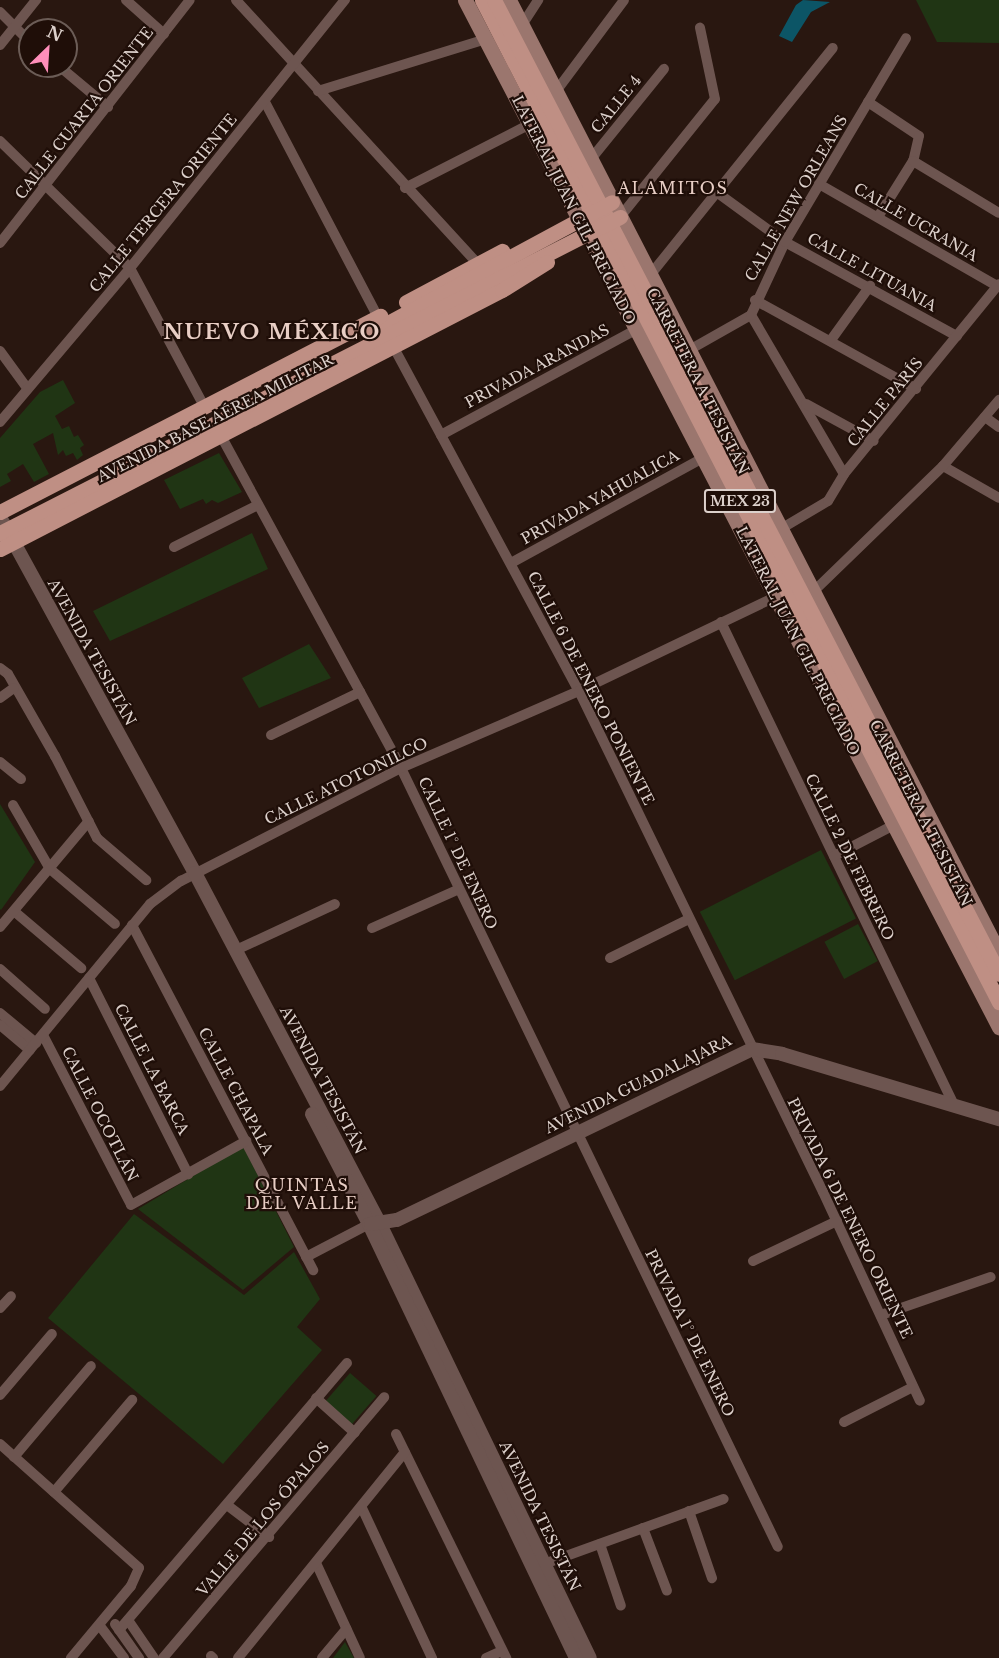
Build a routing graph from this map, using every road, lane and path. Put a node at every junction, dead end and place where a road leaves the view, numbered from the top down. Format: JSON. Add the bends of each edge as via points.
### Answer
{"nodes":[{"id":1,"x":36,"y":0,"type":"edge"},
{"id":2,"x":126,"y":0,"type":"edge"},
{"id":3,"x":190,"y":0,"type":"edge"},
{"id":4,"x":236,"y":0,"type":"edge"},
{"id":5,"x":345,"y":0,"type":"edge"},
{"id":6,"x":465,"y":0,"type":"edge"},
{"id":7,"x":482,"y":0,"type":"edge"},
{"id":8,"x":494,"y":0,"type":"edge"},
{"id":9,"x":509,"y":0,"type":"edge"},
{"id":10,"x":538,"y":0,"type":"edge"},
{"id":11,"x":624,"y":0,"type":"edge"},
{"id":12,"x":0,"y":12,"type":"edge"},
{"id":13,"x":522,"y":25,"type":"junction"},
{"id":14,"x":14,"y":28,"type":"junction"},
{"id":15,"x":700,"y":28,"type":"dead end"},
{"id":16,"x":18,"y":32,"type":"edge"},
{"id":17,"x":164,"y":34,"type":"junction"},
{"id":18,"x":906,"y":38,"type":"dead end"},
{"id":19,"x":486,"y":39,"type":"junction"},
{"id":20,"x":0,"y":45,"type":"edge"},
{"id":21,"x":833,"y":48,"type":"dead end"},
{"id":22,"x":295,"y":65,"type":"junction"},
{"id":23,"x":664,"y":69,"type":"dead end"},
{"id":24,"x":73,"y":78,"type":"edge"},
{"id":25,"x":557,"y":90,"type":"junction"},
{"id":26,"x":318,"y":91,"type":"junction"},
{"id":27,"x":265,"y":102,"type":"junction"},
{"id":28,"x":868,"y":102,"type":"junction"},
{"id":29,"x":108,"y":107,"type":"junction"},
{"id":30,"x":530,"y":124,"type":"junction"},
{"id":31,"x":0,"y":141,"type":"edge"},
{"id":32,"x":591,"y":159,"type":"junction"},
{"id":33,"x":913,"y":161,"type":"junction"},
{"id":34,"x":819,"y":183,"type":"junction"},
{"id":35,"x":48,"y":186,"type":"junction"},
{"id":36,"x":405,"y":188,"type":"junction"},
{"id":37,"x":716,"y":191,"type":"junction"},
{"id":38,"x":590,"y":213,"type":"junction"},
{"id":39,"x":999,"y":213,"type":"edge"},
{"id":40,"x":878,"y":217,"type":"junction"},
{"id":41,"x":604,"y":225,"type":"junction"},
{"id":42,"x":785,"y":242,"type":"junction"},
{"id":43,"x":0,"y":243,"type":"edge"},
{"id":44,"x":569,"y":244,"type":"junction"},
{"id":45,"x":477,"y":263,"type":"junction"},
{"id":46,"x":130,"y":268,"type":"junction"},
{"id":47,"x":651,"y":274,"type":"junction"},
{"id":48,"x":998,"y":285,"type":"edge"},
{"id":49,"x":870,"y":286,"type":"junction"},
{"id":50,"x":755,"y":300,"type":"junction"},
{"id":51,"x":751,"y":315,"type":"junction"},
{"id":52,"x":378,"y":317,"type":"junction"},
{"id":53,"x":642,"y":327,"type":"junction"},
{"id":54,"x":957,"y":336,"type":"junction"},
{"id":55,"x":831,"y":340,"type":"junction"},
{"id":56,"x":393,"y":346,"type":"junction"},
{"id":57,"x":691,"y":349,"type":"junction"},
{"id":58,"x":0,"y":351,"type":"edge"},
{"id":59,"x":27,"y":388,"type":"junction"},
{"id":60,"x":916,"y":389,"type":"junction"},
{"id":61,"x":999,"y":400,"type":"edge"},
{"id":62,"x":806,"y":404,"type":"junction"},
{"id":63,"x":204,"y":406,"type":"junction"},
{"id":64,"x":985,"y":417,"type":"junction"},
{"id":65,"x":0,"y":422,"type":"edge"},
{"id":66,"x":999,"y":427,"type":"edge"},
{"id":67,"x":220,"y":434,"type":"junction"},
{"id":68,"x":441,"y":435,"type":"junction"},
{"id":69,"x":874,"y":441,"type":"junction"},
{"id":70,"x":703,"y":458,"type":"junction"},
{"id":71,"x":943,"y":466,"type":"junction"},
{"id":72,"x":844,"y":474,"type":"junction"},
{"id":73,"x":999,"y":498,"type":"edge"},
{"id":74,"x":258,"y":505,"type":"junction"},
{"id":75,"x":784,"y":527,"type":"junction"},
{"id":76,"x":3,"y":531,"type":"edge"},
{"id":77,"x":174,"y":547,"type":"dead end"},
{"id":78,"x":511,"y":563,"type":"junction"},
{"id":79,"x":815,"y":590,"type":"junction"},
{"id":80,"x":775,"y":597,"type":"junction"},
{"id":81,"x":721,"y":622,"type":"junction"},
{"id":82,"x":0,"y":668,"type":"edge"},
{"id":83,"x":821,"y":671,"type":"junction"},
{"id":84,"x":14,"y":688,"type":"junction"},
{"id":85,"x":579,"y":691,"type":"junction"},
{"id":86,"x":360,"y":692,"type":"junction"},
{"id":87,"x":0,"y":698,"type":"edge"},
{"id":88,"x":271,"y":735,"type":"dead end"},
{"id":89,"x":0,"y":762,"type":"edge"},
{"id":90,"x":401,"y":768,"type":"junction"},
{"id":91,"x":21,"y":779,"type":"dead end"},
{"id":92,"x":13,"y":805,"type":"dead end"},
{"id":93,"x":89,"y":821,"type":"junction"},
{"id":94,"x":894,"y":825,"type":"junction"},
{"id":95,"x":834,"y":856,"type":"junction"},
{"id":96,"x":50,"y":869,"type":"junction"},
{"id":97,"x":192,"y":875,"type":"junction"},
{"id":98,"x":146,"y":880,"type":"dead end"},
{"id":99,"x":459,"y":889,"type":"junction"},
{"id":100,"x":335,"y":904,"type":"dead end"},
{"id":101,"x":15,"y":912,"type":"junction"},
{"id":102,"x":689,"y":919,"type":"junction"},
{"id":103,"x":116,"y":924,"type":"dead end"},
{"id":104,"x":132,"y":925,"type":"junction"},
{"id":105,"x":0,"y":927,"type":"edge"},
{"id":106,"x":372,"y":928,"type":"dead end"},
{"id":107,"x":236,"y":950,"type":"junction"},
{"id":108,"x":999,"y":953,"type":"edge"},
{"id":109,"x":610,"y":958,"type":"dead end"},
{"id":110,"x":81,"y":968,"type":"dead end"},
{"id":111,"x":0,"y":969,"type":"edge"},
{"id":112,"x":999,"y":975,"type":"edge"},
{"id":113,"x":89,"y":978,"type":"junction"},
{"id":114,"x":999,"y":1002,"type":"edge"},
{"id":115,"x":45,"y":1009,"type":"dead end"},
{"id":116,"x":0,"y":1013,"type":"edge"},
{"id":117,"x":0,"y":1025,"type":"edge"},
{"id":118,"x":999,"y":1027,"type":"edge"},
{"id":119,"x":36,"y":1043,"type":"junction"},
{"id":120,"x":752,"y":1049,"type":"junction"},
{"id":121,"x":0,"y":1086,"type":"edge"},
{"id":122,"x":954,"y":1105,"type":"junction"},
{"id":123,"x":999,"y":1119,"type":"edge"},
{"id":124,"x":574,"y":1132,"type":"junction"},
{"id":125,"x":246,"y":1141,"type":"junction"},
{"id":126,"x":188,"y":1174,"type":"junction"},
{"id":127,"x":837,"y":1221,"type":"junction"},
{"id":128,"x":374,"y":1223,"type":"junction"},
{"id":129,"x":306,"y":1257,"type":"junction"},
{"id":130,"x":753,"y":1262,"type":"dead end"},
{"id":131,"x":313,"y":1270,"type":"dead end"},
{"id":132,"x":991,"y":1277,"type":"dead end"},
{"id":133,"x":11,"y":1296,"type":"dead end"},
{"id":134,"x":0,"y":1308,"type":"edge"},
{"id":135,"x":881,"y":1315,"type":"junction"},
{"id":136,"x":52,"y":1334,"type":"dead end"},
{"id":137,"x":347,"y":1363,"type":"dead end"},
{"id":138,"x":91,"y":1366,"type":"dead end"},
{"id":139,"x":913,"y":1387,"type":"junction"},
{"id":140,"x":0,"y":1395,"type":"edge"},
{"id":141,"x":384,"y":1397,"type":"dead end"},
{"id":142,"x":316,"y":1398,"type":"junction"},
{"id":143,"x":132,"y":1400,"type":"dead end"},
{"id":144,"x":920,"y":1401,"type":"dead end"},
{"id":145,"x":844,"y":1422,"type":"dead end"},
{"id":146,"x":355,"y":1433,"type":"junction"},
{"id":147,"x":396,"y":1434,"type":"dead end"},
{"id":148,"x":0,"y":1444,"type":"edge"},
{"id":149,"x":405,"y":1452,"type":"junction"},
{"id":150,"x":14,"y":1457,"type":"junction"},
{"id":151,"x":54,"y":1492,"type":"junction"},
{"id":152,"x":724,"y":1499,"type":"dead end"},
{"id":153,"x":228,"y":1505,"type":"junction"},
{"id":154,"x":362,"y":1508,"type":"junction"},
{"id":155,"x":689,"y":1511,"type":"junction"},
{"id":156,"x":643,"y":1528,"type":"junction"},
{"id":157,"x":269,"y":1538,"type":"junction"},
{"id":158,"x":600,"y":1544,"type":"junction"},
{"id":159,"x":778,"y":1547,"type":"dead end"},
{"id":160,"x":544,"y":1564,"type":"junction"},
{"id":161,"x":317,"y":1565,"type":"junction"},
{"id":162,"x":712,"y":1578,"type":"dead end"},
{"id":163,"x":667,"y":1591,"type":"dead end"},
{"id":164,"x":621,"y":1606,"type":"dead end"},
{"id":165,"x":108,"y":1616,"type":"junction"},
{"id":166,"x":128,"y":1620,"type":"junction"},
{"id":167,"x":100,"y":1626,"type":"junction"},
{"id":168,"x":346,"y":1629,"type":"junction"},
{"id":169,"x":119,"y":1630,"type":"junction"},
{"id":170,"x":127,"y":1641,"type":"junction"},
{"id":171,"x":504,"y":1654,"type":"edge"},
{"id":172,"x":118,"y":1656,"type":"edge"},
{"id":173,"x":71,"y":1658,"type":"edge"},
{"id":174,"x":139,"y":1658,"type":"edge"},
{"id":175,"x":154,"y":1658,"type":"edge"},
{"id":176,"x":163,"y":1658,"type":"edge"},
{"id":177,"x":238,"y":1658,"type":"edge"},
{"id":178,"x":322,"y":1658,"type":"edge"},
{"id":179,"x":360,"y":1658,"type":"edge"},
{"id":180,"x":432,"y":1658,"type":"edge"},
{"id":181,"x":486,"y":1658,"type":"edge"},
{"id":182,"x":586,"y":1658,"type":"edge"}],
"edges":[{"from":1,"to":14,"type":"street"},
{"from":2,"to":17,"type":"street"},
{"from":3,"to":17,"type":"street","name":"CALLE CUARTA ORIENTE"},
{"from":4,"to":22,"type":"street"},
{"from":5,"to":22,"type":"street","name":"CALLE TERCERA ORIENTE"},
{"from":6,"to":19,"type":"main road","name":"LATERAL JUAN GIL PRECIADO"},
{"from":7,"to":38,"type":"main road","name":"CARRETERA A TESISTÁN","number":"MEX 23"},
{"from":8,"to":38,"type":"main road","name":"CARRETERA A TESISTÁN","number":"MEX 23"},
{"from":9,"to":13,"type":"main road","name":"LATERAL JUAN GIL PRECIADO"},
{"from":10,"to":13,"type":"street"},
{"from":11,"to":25,"type":"street"},
{"from":12,"to":14,"type":"street"},
{"from":13,"to":25,"type":"main road","name":"LATERAL JUAN GIL PRECIADO"},
{"from":14,"to":16,"type":"street"},
{"from":14,"to":20,"type":"street"},
{"from":15,"to":41,"type":"street","via":[[715,99]]},
{"from":17,"to":29,"type":"street","name":"CALLE CUARTA ORIENTE"},
{"from":18,"to":28,"type":"street","name":"CALLE NEW ORLEANS"},
{"from":19,"to":26,"type":"street"},
{"from":19,"to":30,"type":"main road","name":"LATERAL JUAN GIL PRECIADO"},
{"from":21,"to":37,"type":"street"},
{"from":22,"to":26,"type":"street"},
{"from":22,"to":27,"type":"street","name":"CALLE TERCERA ORIENTE"},
{"from":23,"to":32,"type":"street","name":"CALLE 4"},
{"from":24,"to":29,"type":"street"},
{"from":25,"to":32,"type":"main road","name":"LATERAL JUAN GIL PRECIADO"},
{"from":26,"to":36,"type":"street"},
{"from":27,"to":46,"type":"street","name":"CALLE TERCERA ORIENTE"},
{"from":27,"to":52,"type":"street"},
{"from":28,"to":33,"type":"street","via":[[920,136]]},
{"from":28,"to":34,"type":"street","name":"CALLE NEW ORLEANS"},
{"from":29,"to":35,"type":"street","name":"CALLE CUARTA ORIENTE"},
{"from":30,"to":36,"type":"street"},
{"from":30,"to":38,"type":"main road","name":"LATERAL JUAN GIL PRECIADO"},
{"from":31,"to":35,"type":"street"},
{"from":32,"to":38,"type":"main road","name":"LATERAL JUAN GIL PRECIADO"},
{"from":33,"to":39,"type":"street"},
{"from":33,"to":40,"type":"street"},
{"from":34,"to":40,"type":"street","name":"CALLE UCRANIA"},
{"from":34,"to":42,"type":"street","name":"CALLE NEW ORLEANS"},
{"from":35,"to":43,"type":"street","name":"CALLE CUARTA ORIENTE"},
{"from":35,"to":46,"type":"street"},
{"from":36,"to":45,"type":"street"},
{"from":37,"to":42,"type":"street","name":"CALLE LITUANIA"},
{"from":37,"to":47,"type":"street"},
{"from":38,"to":41,"type":"main road","name":"CARRETERA A TESISTÁN","number":"MEX 23"},
{"from":38,"to":41,"type":"main road","name":"LATERAL JUAN GIL PRECIADO"},
{"from":38,"to":45,"type":"main road","name":"AVENIDA BASE AÉREA MILITAR"},
{"from":38,"to":76,"type":"main road","name":"AVENIDA BASE AÉREA MILITAR"},
{"from":40,"to":48,"type":"street","name":"CALLE UCRANIA"},
{"from":41,"to":44,"type":"main road","name":"AVENIDA BASE AÉREA MILITAR"},
{"from":41,"to":47,"type":"main road","name":"LATERAL JUAN GIL PRECIADO"},
{"from":41,"to":53,"type":"main road","name":"LATERAL JUAN GIL PRECIADO"},
{"from":41,"to":112,"type":"main road","name":"CARRETERA A TESISTÁN","number":"MEX 23"},
{"from":42,"to":49,"type":"street","name":"CALLE LITUANIA"},
{"from":42,"to":50,"type":"street","name":"CALLE NEW ORLEANS"},
{"from":44,"to":56,"type":"main road","name":"AVENIDA BASE AÉREA MILITAR","via":[[502,290]]},
{"from":44,"to":76,"type":"main road","name":"AVENIDA BASE AÉREA MILITAR"},
{"from":45,"to":52,"type":"main road","name":"AVENIDA BASE AÉREA MILITAR"},
{"from":46,"to":59,"type":"street","name":"CALLE TERCERA ORIENTE"},
{"from":46,"to":63,"type":"street"},
{"from":47,"to":57,"type":"main road","name":"LATERAL JUAN GIL PRECIADO"},
{"from":48,"to":54,"type":"street","name":"CALLE PARÍS"},
{"from":49,"to":54,"type":"street","name":"CALLE LITUANIA"},
{"from":49,"to":55,"type":"street"},
{"from":50,"to":51,"type":"street","name":"CALLE NEW ORLEANS"},
{"from":50,"to":55,"type":"street"},
{"from":51,"to":57,"type":"street"},
{"from":51,"to":62,"type":"street"},
{"from":52,"to":63,"type":"main road","name":"AVENIDA BASE AÉREA MILITAR"},
{"from":53,"to":68,"type":"street","name":"PRIVADA ARANDAS"},
{"from":53,"to":70,"type":"main road","name":"LATERAL JUAN GIL PRECIADO"},
{"from":53,"to":83,"type":"main road","name":"CARRETERA A TESISTÁN","number":"MEX 23"},
{"from":54,"to":60,"type":"street","name":"CALLE PARÍS"},
{"from":55,"to":60,"type":"street"},
{"from":56,"to":67,"type":"main road","name":"AVENIDA BASE AÉREA MILITAR"},
{"from":56,"to":68,"type":"street","name":"CALLE 6 DE ENERO PONIENTE"},
{"from":57,"to":75,"type":"main road","name":"LATERAL JUAN GIL PRECIADO"},
{"from":58,"to":59,"type":"street"},
{"from":59,"to":65,"type":"street","name":"CALLE TERCERA ORIENTE"},
{"from":60,"to":69,"type":"street","name":"CALLE PARÍS"},
{"from":61,"to":64,"type":"street"},
{"from":62,"to":69,"type":"street"},
{"from":62,"to":72,"type":"street"},
{"from":63,"to":76,"type":"main road","name":"AVENIDA BASE AÉREA MILITAR"},
{"from":64,"to":66,"type":"street"},
{"from":64,"to":71,"type":"street"},
{"from":67,"to":74,"type":"street","name":"CALLE 1° DE ENERO"},
{"from":67,"to":76,"type":"main road","name":"AVENIDA BASE AÉREA MILITAR"},
{"from":68,"to":78,"type":"street","name":"CALLE 6 DE ENERO PONIENTE"},
{"from":69,"to":72,"type":"street","name":"CALLE PARÍS"},
{"from":70,"to":78,"type":"street","name":"PRIVADA YAHUALICA"},
{"from":70,"to":80,"type":"main road","name":"LATERAL JUAN GIL PRECIADO"},
{"from":71,"to":73,"type":"street"},
{"from":71,"to":79,"type":"street"},
{"from":72,"to":75,"type":"street","name":"CALLE PARÍS","via":[[828,501]]},
{"from":74,"to":77,"type":"street"},
{"from":74,"to":86,"type":"street","name":"CALLE 1° DE ENERO"},
{"from":75,"to":79,"type":"main road","name":"LATERAL JUAN GIL PRECIADO"},
{"from":76,"to":97,"type":"street","name":"AVENIDA TESISTÁN"},
{"from":78,"to":85,"type":"street","name":"CALLE 6 DE ENERO PONIENTE"},
{"from":79,"to":108,"type":"main road","name":"LATERAL JUAN GIL PRECIADO"},
{"from":80,"to":81,"type":"street","name":"CALLE ATOTONILCO"},
{"from":80,"to":83,"type":"main road","name":"LATERAL JUAN GIL PRECIADO"},
{"from":81,"to":85,"type":"street","name":"CALLE ATOTONILCO"},
{"from":81,"to":95,"type":"street","name":"CALLE 2 DE FEBRERO"},
{"from":82,"to":84,"type":"street"},
{"from":83,"to":94,"type":"main road","name":"LATERAL JUAN GIL PRECIADO"},
{"from":83,"to":114,"type":"main road","name":"CARRETERA A TESISTÁN","number":"MEX 23"},
{"from":84,"to":87,"type":"street"},
{"from":84,"to":93,"type":"street"},
{"from":85,"to":90,"type":"street","name":"CALLE ATOTONILCO"},
{"from":85,"to":102,"type":"street","name":"CALLE 6 DE ENERO PONIENTE"},
{"from":86,"to":88,"type":"street"},
{"from":86,"to":90,"type":"street","name":"CALLE 1° DE ENERO"},
{"from":89,"to":91,"type":"street"},
{"from":90,"to":97,"type":"street","name":"CALLE ATOTONILCO"},
{"from":90,"to":99,"type":"street","name":"CALLE 1° DE ENERO"},
{"from":92,"to":96,"type":"street"},
{"from":93,"to":96,"type":"street"},
{"from":93,"to":98,"type":"street","via":[[97,838]]},
{"from":94,"to":95,"type":"street"},
{"from":94,"to":118,"type":"main road","name":"LATERAL JUAN GIL PRECIADO"},
{"from":95,"to":122,"type":"street","name":"CALLE 2 DE FEBRERO"},
{"from":96,"to":101,"type":"street"},
{"from":96,"to":103,"type":"street"},
{"from":97,"to":104,"type":"street","name":"CALLE ATOTONILCO","via":[[157,898]]},
{"from":97,"to":107,"type":"street","name":"AVENIDA TESISTÁN"},
{"from":97,"to":128,"type":"street","name":"AVENIDA TESISTÁN"},
{"from":99,"to":106,"type":"street"},
{"from":99,"to":124,"type":"street","name":"CALLE 1° DE ENERO"},
{"from":100,"to":107,"type":"street"},
{"from":101,"to":105,"type":"street"},
{"from":101,"to":110,"type":"street"},
{"from":102,"to":109,"type":"street"},
{"from":102,"to":120,"type":"street","name":"CALLE 6 DE ENERO PONIENTE"},
{"from":104,"to":113,"type":"street","name":"CALLE ATOTONILCO"},
{"from":104,"to":125,"type":"street","name":"CALLE CHAPALA"},
{"from":107,"to":128,"type":"street","name":"AVENIDA TESISTÁN"},
{"from":111,"to":115,"type":"street"},
{"from":113,"to":119,"type":"street","name":"CALLE ATOTONILCO"},
{"from":113,"to":126,"type":"street","name":"CALLE LA BARCA"},
{"from":116,"to":119,"type":"street"},
{"from":117,"to":119,"type":"street"},
{"from":119,"to":121,"type":"street","name":"CALLE ATOTONILCO"},
{"from":119,"to":126,"type":"street","name":"CALLE OCOTLÁN","via":[[130,1205]]},
{"from":120,"to":122,"type":"street","name":"AVENIDA GUADALAJARA","via":[[782,1054]]},
{"from":120,"to":124,"type":"street","name":"AVENIDA GUADALAJARA"},
{"from":120,"to":127,"type":"street","name":"PRIVADA 6 DE ENERO ORIENTE"},
{"from":122,"to":123,"type":"street","name":"AVENIDA GUADALAJARA"},
{"from":124,"to":128,"type":"street","name":"AVENIDA GUADALAJARA","via":[[397,1220]]},
{"from":124,"to":159,"type":"street","name":"PRIVADA 1° DE ENERO"},
{"from":125,"to":126,"type":"street"},
{"from":125,"to":129,"type":"street","name":"CALLE CHAPALA"},
{"from":127,"to":130,"type":"street"},
{"from":127,"to":135,"type":"street","name":"PRIVADA 6 DE ENERO ORIENTE"},
{"from":128,"to":129,"type":"street","name":"AVENIDA GUADALAJARA"},
{"from":128,"to":160,"type":"street","name":"AVENIDA TESISTÁN"},
{"from":128,"to":182,"type":"street","name":"AVENIDA TESISTÁN"},
{"from":129,"to":131,"type":"street","name":"CALLE CHAPALA"},
{"from":132,"to":135,"type":"street"},
{"from":133,"to":134,"type":"street"},
{"from":135,"to":139,"type":"street","name":"PRIVADA 6 DE ENERO ORIENTE"},
{"from":136,"to":140,"type":"street"},
{"from":137,"to":142,"type":"street"},
{"from":138,"to":150,"type":"street"},
{"from":139,"to":144,"type":"street","name":"PRIVADA 6 DE ENERO ORIENTE"},
{"from":139,"to":145,"type":"street"},
{"from":141,"to":146,"type":"street","name":"VALLE DE LOS ÓPALOS"},
{"from":142,"to":146,"type":"street"},
{"from":142,"to":153,"type":"street"},
{"from":143,"to":151,"type":"street"},
{"from":146,"to":157,"type":"street","name":"VALLE DE LOS ÓPALOS"},
{"from":147,"to":149,"type":"street"},
{"from":148,"to":150,"type":"street"},
{"from":149,"to":154,"type":"street"},
{"from":149,"to":171,"type":"street"},
{"from":150,"to":151,"type":"street"},
{"from":151,"to":165,"type":"street","via":[[140,1570]]},
{"from":152,"to":155,"type":"street"},
{"from":153,"to":157,"type":"street"},
{"from":153,"to":166,"type":"street"},
{"from":154,"to":161,"type":"street"},
{"from":154,"to":180,"type":"street"},
{"from":155,"to":156,"type":"street"},
{"from":155,"to":162,"type":"street"},
{"from":156,"to":158,"type":"street"},
{"from":156,"to":163,"type":"street"},
{"from":157,"to":176,"type":"street","name":"VALLE DE LOS ÓPALOS"},
{"from":158,"to":160,"type":"street"},
{"from":158,"to":164,"type":"street"},
{"from":160,"to":182,"type":"street","name":"AVENIDA TESISTÁN"},
{"from":161,"to":168,"type":"street"},
{"from":161,"to":177,"type":"street"},
{"from":165,"to":167,"type":"street"},
{"from":165,"to":169,"type":"street"},
{"from":166,"to":169,"type":"street"},
{"from":166,"to":175,"type":"street"},
{"from":167,"to":172,"type":"street"},
{"from":167,"to":173,"type":"street"},
{"from":168,"to":178,"type":"street"},
{"from":168,"to":179,"type":"street"},
{"from":169,"to":170,"type":"street"},
{"from":170,"to":172,"type":"street"},
{"from":170,"to":174,"type":"street"},
{"from":171,"to":181,"type":"street"}]}
